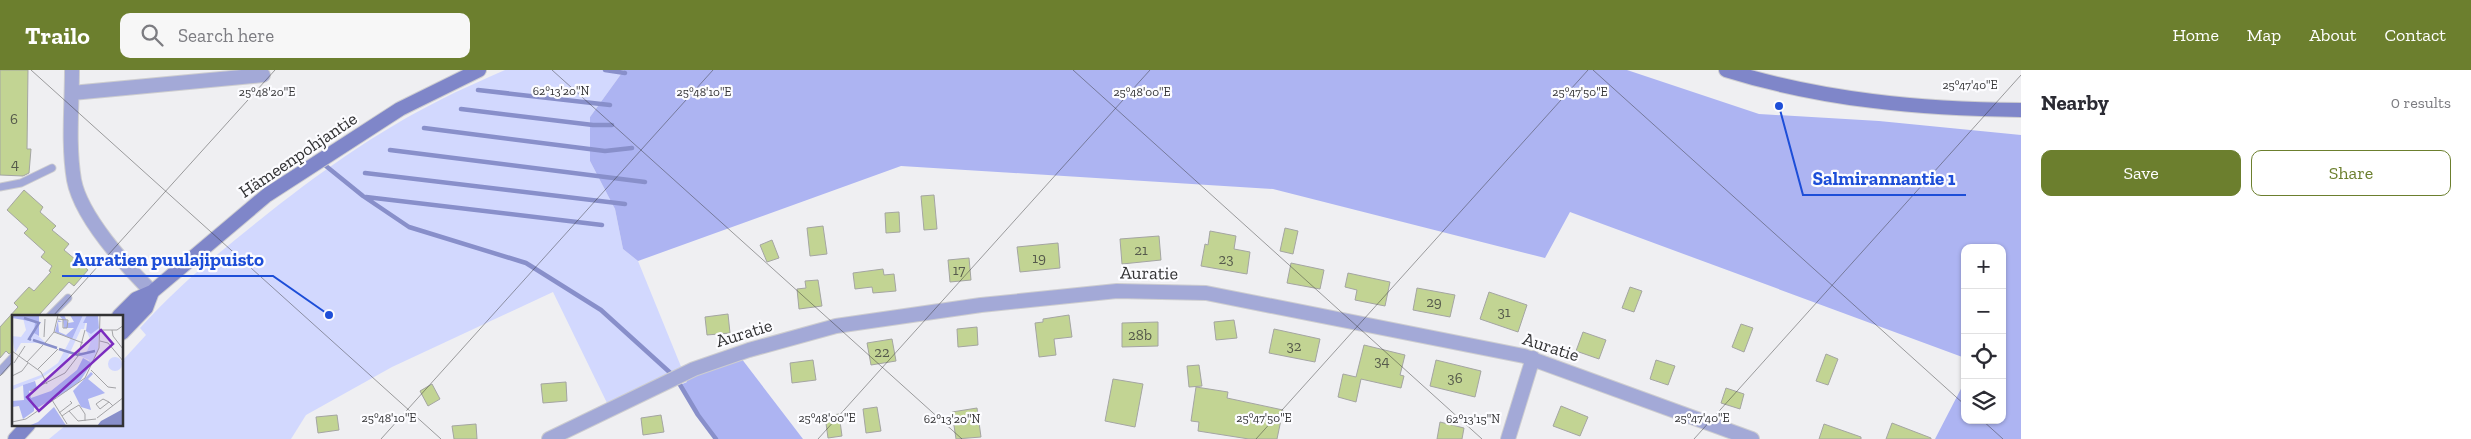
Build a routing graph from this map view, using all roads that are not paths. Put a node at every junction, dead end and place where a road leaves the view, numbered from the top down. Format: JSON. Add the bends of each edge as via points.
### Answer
{"nodes":[{"id":1,"x":72,"y":70,"type":"edge"},
{"id":2,"x":479,"y":70,"type":"edge"},
{"id":3,"x":1726,"y":70,"type":"edge"},
{"id":4,"x":263,"y":75,"type":"dead end"},
{"id":5,"x":72,"y":93,"type":"junction"},
{"id":6,"x":2021,"y":110,"type":"edge"},
{"id":7,"x":52,"y":168,"type":"dead end"},
{"id":8,"x":0,"y":187,"type":"edge"},
{"id":9,"x":152,"y":292,"type":"junction"},
{"id":10,"x":68,"y":298,"type":"dead end"},
{"id":11,"x":51,"y":315,"type":"edge"},
{"id":12,"x":120,"y":315,"type":"edge"},
{"id":13,"x":124,"y":331,"type":"edge"},
{"id":14,"x":12,"y":358,"type":"edge"},
{"id":15,"x":1533,"y":358,"type":"junction"},
{"id":16,"x":0,"y":371,"type":"edge"},
{"id":17,"x":27,"y":426,"type":"edge"},
{"id":18,"x":15,"y":439,"type":"edge"},
{"id":19,"x":548,"y":439,"type":"edge"},
{"id":20,"x":1508,"y":439,"type":"edge"},
{"id":21,"x":1752,"y":439,"type":"edge"}],
"edges":[{"from":1,"to":5,"type":"street"},
{"from":2,"to":9,"type":"main road","name":"Hämeenpohjantie","via":[[400,109],[267,195]]},
{"from":3,"to":6,"type":"main road","via":[[1870,102]]},
{"from":4,"to":5,"type":"street"},
{"from":5,"to":9,"type":"street","via":[[70,139],[75,182],[93,224]]},
{"from":7,"to":8,"type":"lane","via":[[21,183]]},
{"from":9,"to":12,"type":"main road","name":"Hämeenpohjantie","via":[[136,299]]},
{"from":9,"to":13,"type":"main road","name":"Hämeenpohjantie","via":[[146,308]]},
{"from":10,"to":11,"type":"lane"},
{"from":14,"to":16,"type":"lane"},
{"from":15,"to":19,"type":"street","name":"Auratie","via":[[1206,293],[1117,290],[836,326],[694,369]]},
{"from":15,"to":20,"type":"street"},
{"from":15,"to":21,"type":"street","name":"Auratie"},
{"from":17,"to":18,"type":"main road"}]}
